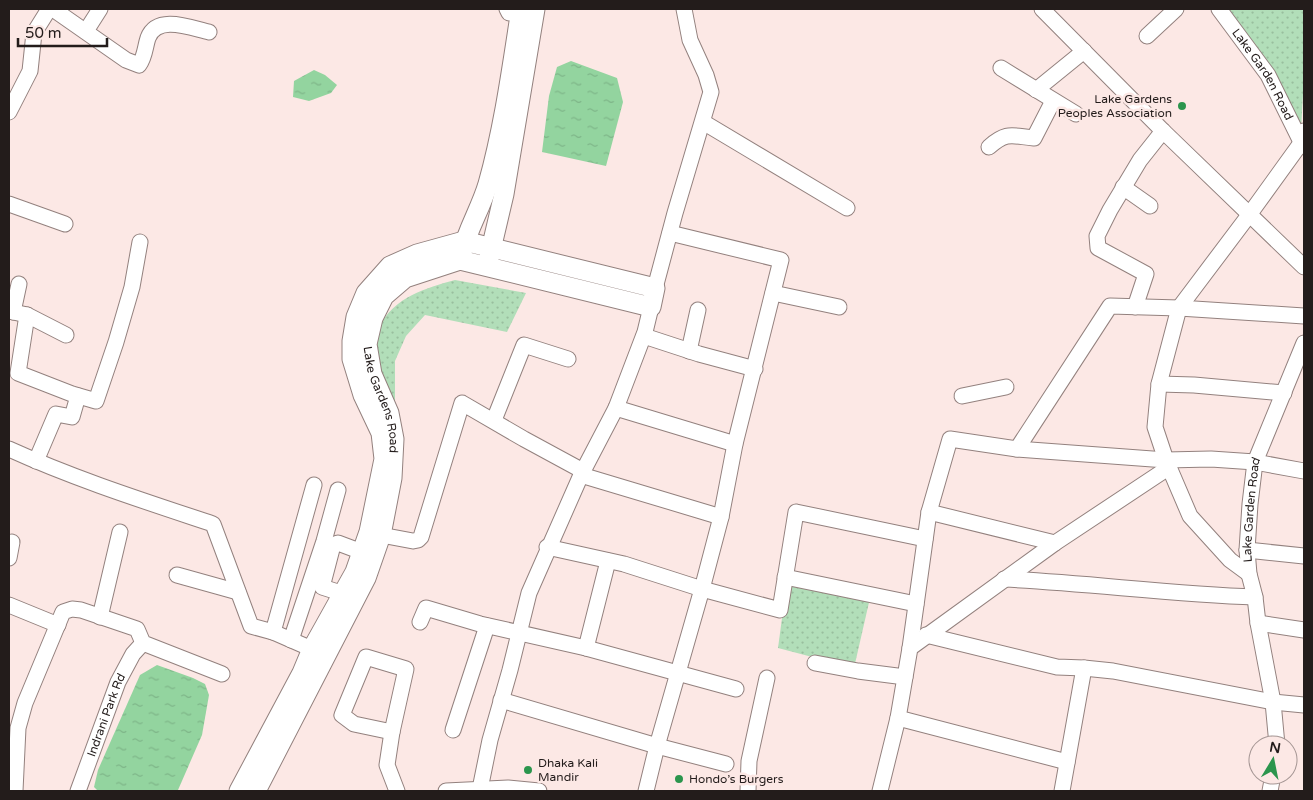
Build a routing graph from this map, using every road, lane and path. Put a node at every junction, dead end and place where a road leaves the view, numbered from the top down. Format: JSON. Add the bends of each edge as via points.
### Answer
{"nodes":[{"id":1,"x":51,"y":9,"type":"edge"},
{"id":2,"x":100,"y":9,"type":"edge"},
{"id":3,"x":535,"y":9,"type":"edge"},
{"id":4,"x":684,"y":9,"type":"edge"},
{"id":5,"x":1042,"y":9,"type":"edge"},
{"id":6,"x":1176,"y":9,"type":"edge"},
{"id":7,"x":1219,"y":9,"type":"edge"},
{"id":8,"x":512,"y":10,"type":"edge"},
{"id":9,"x":86,"y":31,"type":"junction"},
{"id":10,"x":209,"y":32,"type":"dead end"},
{"id":11,"x":1147,"y":36,"type":"dead end"},
{"id":12,"x":1084,"y":51,"type":"junction"},
{"id":13,"x":1001,"y":68,"type":"dead end"},
{"id":14,"x":1036,"y":90,"type":"junction"},
{"id":15,"x":1053,"y":101,"type":"junction"},
{"id":16,"x":9,"y":112,"type":"edge"},
{"id":17,"x":1076,"y":114,"type":"dead end"},
{"id":18,"x":703,"y":122,"type":"junction"},
{"id":19,"x":1164,"y":131,"type":"junction"},
{"id":20,"x":1304,"y":142,"type":"edge"},
{"id":21,"x":989,"y":146,"type":"dead end"},
{"id":22,"x":1123,"y":187,"type":"junction"},
{"id":23,"x":9,"y":204,"type":"edge"},
{"id":24,"x":1150,"y":206,"type":"dead end"},
{"id":25,"x":848,"y":208,"type":"dead end"},
{"id":26,"x":1249,"y":216,"type":"junction"},
{"id":27,"x":66,"y":224,"type":"dead end"},
{"id":28,"x":670,"y":233,"type":"junction"},
{"id":29,"x":464,"y":241,"type":"junction"},
{"id":30,"x":140,"y":242,"type":"dead end"},
{"id":31,"x":491,"y":247,"type":"junction"},
{"id":32,"x":460,"y":260,"type":"junction"},
{"id":33,"x":488,"y":266,"type":"junction"},
{"id":34,"x":1304,"y":267,"type":"edge"},
{"id":35,"x":18,"y":284,"type":"dead end"},
{"id":36,"x":655,"y":288,"type":"junction"},
{"id":37,"x":773,"y":294,"type":"junction"},
{"id":38,"x":651,"y":307,"type":"junction"},
{"id":39,"x":838,"y":307,"type":"dead end"},
{"id":40,"x":1135,"y":307,"type":"junction"},
{"id":41,"x":1179,"y":308,"type":"junction"},
{"id":42,"x":698,"y":310,"type":"dead end"},
{"id":43,"x":16,"y":313,"type":"edge"},
{"id":44,"x":1304,"y":316,"type":"edge"},
{"id":45,"x":66,"y":335,"type":"dead end"},
{"id":46,"x":644,"y":336,"type":"junction"},
{"id":47,"x":1304,"y":343,"type":"edge"},
{"id":48,"x":689,"y":350,"type":"junction"},
{"id":49,"x":568,"y":359,"type":"dead end"},
{"id":50,"x":755,"y":369,"type":"junction"},
{"id":51,"x":1159,"y":384,"type":"junction"},
{"id":52,"x":1006,"y":387,"type":"dead end"},
{"id":53,"x":1284,"y":393,"type":"junction"},
{"id":54,"x":78,"y":396,"type":"junction"},
{"id":55,"x":962,"y":396,"type":"dead end"},
{"id":56,"x":616,"y":408,"type":"junction"},
{"id":57,"x":494,"y":420,"type":"junction"},
{"id":58,"x":735,"y":444,"type":"junction"},
{"id":59,"x":9,"y":449,"type":"edge"},
{"id":60,"x":1017,"y":449,"type":"junction"},
{"id":61,"x":36,"y":461,"type":"junction"},
{"id":62,"x":1255,"y":462,"type":"junction"},
{"id":63,"x":1167,"y":463,"type":"junction"},
{"id":64,"x":1304,"y":471,"type":"edge"},
{"id":65,"x":582,"y":473,"type":"junction"},
{"id":66,"x":314,"y":485,"type":"dead end"},
{"id":67,"x":338,"y":490,"type":"dead end"},
{"id":68,"x":929,"y":512,"type":"junction"},
{"id":69,"x":721,"y":517,"type":"junction"},
{"id":70,"x":120,"y":532,"type":"dead end"},
{"id":71,"x":381,"y":535,"type":"junction"},
{"id":72,"x":925,"y":539,"type":"junction"},
{"id":73,"x":12,"y":542,"type":"dead end"},
{"id":74,"x":1055,"y":543,"type":"junction"},
{"id":75,"x":547,"y":547,"type":"junction"},
{"id":76,"x":1247,"y":550,"type":"junction"},
{"id":77,"x":362,"y":552,"type":"junction"},
{"id":78,"x":1304,"y":556,"type":"edge"},
{"id":79,"x":9,"y":558,"type":"edge"},
{"id":80,"x":608,"y":561,"type":"junction"},
{"id":81,"x":1249,"y":574,"type":"junction"},
{"id":82,"x":177,"y":575,"type":"dead end"},
{"id":83,"x":785,"y":577,"type":"junction"},
{"id":84,"x":1004,"y":579,"type":"junction"},
{"id":85,"x":702,"y":589,"type":"junction"},
{"id":86,"x":238,"y":592,"type":"junction"},
{"id":87,"x":344,"y":594,"type":"junction"},
{"id":88,"x":1255,"y":597,"type":"junction"},
{"id":89,"x":916,"y":604,"type":"junction"},
{"id":90,"x":9,"y":605,"type":"edge"},
{"id":91,"x":100,"y":616,"type":"junction"},
{"id":92,"x":420,"y":622,"type":"dead end"},
{"id":93,"x":1258,"y":623,"type":"junction"},
{"id":94,"x":58,"y":625,"type":"junction"},
{"id":95,"x":487,"y":626,"type":"junction"},
{"id":96,"x":1304,"y":630,"type":"edge"},
{"id":97,"x":273,"y":632,"type":"junction"},
{"id":98,"x":519,"y":632,"type":"junction"},
{"id":99,"x":926,"y":635,"type":"junction"},
{"id":100,"x":292,"y":640,"type":"junction"},
{"id":101,"x":143,"y":643,"type":"junction"},
{"id":102,"x":586,"y":648,"type":"junction"},
{"id":103,"x":910,"y":648,"type":"junction"},
{"id":104,"x":319,"y":652,"type":"junction"},
{"id":105,"x":815,"y":663,"type":"dead end"},
{"id":106,"x":1084,"y":668,"type":"junction"},
{"id":107,"x":222,"y":674,"type":"dead end"},
{"id":108,"x":677,"y":674,"type":"junction"},
{"id":109,"x":905,"y":677,"type":"junction"},
{"id":110,"x":767,"y":678,"type":"dead end"},
{"id":111,"x":736,"y":689,"type":"dead end"},
{"id":112,"x":501,"y":700,"type":"junction"},
{"id":113,"x":1273,"y":702,"type":"junction"},
{"id":114,"x":1304,"y":705,"type":"edge"},
{"id":115,"x":898,"y":718,"type":"junction"},
{"id":116,"x":453,"y":730,"type":"dead end"},
{"id":117,"x":392,"y":732,"type":"junction"},
{"id":118,"x":1276,"y":735,"type":"edge"},
{"id":119,"x":657,"y":746,"type":"junction"},
{"id":120,"x":13,"y":756,"type":"edge"},
{"id":121,"x":1068,"y":762,"type":"junction"},
{"id":122,"x":726,"y":764,"type":"dead end"},
{"id":123,"x":480,"y":789,"type":"junction"},
{"id":124,"x":15,"y":791,"type":"edge"},
{"id":125,"x":78,"y":791,"type":"edge"},
{"id":126,"x":239,"y":791,"type":"edge"},
{"id":127,"x":256,"y":791,"type":"edge"},
{"id":128,"x":397,"y":791,"type":"edge"},
{"id":129,"x":446,"y":791,"type":"edge"},
{"id":130,"x":539,"y":791,"type":"edge"},
{"id":131,"x":646,"y":791,"type":"edge"},
{"id":132,"x":748,"y":791,"type":"edge"},
{"id":133,"x":880,"y":791,"type":"edge"},
{"id":134,"x":1062,"y":791,"type":"edge"}],
"edges":[{"from":1,"to":9,"type":"street"},
{"from":1,"to":16,"type":"street","via":[[34,33],[30,71]]},
{"from":2,"to":9,"type":"street"},
{"from":3,"to":31,"type":"main road","via":[[504,194]]},
{"from":4,"to":18,"type":"street","via":[[690,40],[711,92]]},
{"from":5,"to":12,"type":"street"},
{"from":6,"to":11,"type":"street"},
{"from":7,"to":20,"type":"street","name":"Lake Garden Road","via":[[1268,75]]},
{"from":8,"to":29,"type":"main road","via":[[499,135],[487,186]]},
{"from":9,"to":10,"type":"street","via":[[126,60],[139,64],[151,32],[157,27],[175,24]]},
{"from":12,"to":14,"type":"street"},
{"from":12,"to":19,"type":"street"},
{"from":13,"to":14,"type":"street"},
{"from":14,"to":15,"type":"street"},
{"from":15,"to":17,"type":"street"},
{"from":15,"to":21,"type":"street","via":[[1034,138],[1008,135]]},
{"from":18,"to":25,"type":"street"},
{"from":18,"to":28,"type":"street"},
{"from":19,"to":22,"type":"street"},
{"from":19,"to":26,"type":"street"},
{"from":20,"to":26,"type":"street"},
{"from":22,"to":24,"type":"street"},
{"from":22,"to":40,"type":"street","via":[[1097,236],[1098,248],[1146,274]]},
{"from":23,"to":27,"type":"street"},
{"from":26,"to":34,"type":"street"},
{"from":26,"to":41,"type":"street"},
{"from":28,"to":36,"type":"street"},
{"from":28,"to":37,"type":"street","via":[[781,260]]},
{"from":29,"to":31,"type":"main road"},
{"from":29,"to":32,"type":"main road"},
{"from":29,"to":77,"type":"main road","name":"Lake Gardens Road","via":[[417,254],[390,266],[366,293],[356,317],[352,359],[363,395],[381,433],[384,459]]},
{"from":30,"to":54,"type":"street","via":[[132,287],[96,400]]},
{"from":31,"to":33,"type":"main road"},
{"from":31,"to":36,"type":"main road"},
{"from":32,"to":33,"type":"main road","name":"Lake Gardens Road"},
{"from":32,"to":71,"type":"main road","name":"Lake Gardens Road","via":[[405,278],[384,296],[373,318],[367,344],[372,374],[389,413],[394,439],[392,478]]},
{"from":33,"to":38,"type":"main road","name":"Lake Gardens Road"},
{"from":35,"to":43,"type":"street"},
{"from":36,"to":38,"type":"main road"},
{"from":37,"to":39,"type":"street"},
{"from":37,"to":50,"type":"street"},
{"from":38,"to":46,"type":"street"},
{"from":40,"to":41,"type":"street"},
{"from":40,"to":60,"type":"street","via":[[1110,306]]},
{"from":41,"to":44,"type":"street"},
{"from":41,"to":51,"type":"street"},
{"from":42,"to":48,"type":"street"},
{"from":43,"to":45,"type":"street"},
{"from":43,"to":54,"type":"street","via":[[18,373]]},
{"from":46,"to":48,"type":"street"},
{"from":46,"to":56,"type":"street"},
{"from":47,"to":53,"type":"street","name":"Lake Garden Road"},
{"from":48,"to":50,"type":"street"},
{"from":49,"to":57,"type":"street","via":[[524,345]]},
{"from":50,"to":58,"type":"street"},
{"from":51,"to":53,"type":"street"},
{"from":51,"to":63,"type":"street","via":[[1155,427]]},
{"from":52,"to":55,"type":"street"},
{"from":53,"to":62,"type":"street","name":"Lake Garden Road"},
{"from":54,"to":61,"type":"street","via":[[72,417],[56,414]]},
{"from":56,"to":58,"type":"street"},
{"from":56,"to":65,"type":"street"},
{"from":57,"to":65,"type":"street"},
{"from":57,"to":71,"type":"street","via":[[462,403],[421,537],[413,541]]},
{"from":58,"to":69,"type":"street"},
{"from":59,"to":61,"type":"street"},
{"from":60,"to":63,"type":"street"},
{"from":60,"to":68,"type":"street","via":[[950,439]]},
{"from":61,"to":86,"type":"street","via":[[213,524]]},
{"from":62,"to":63,"type":"street","via":[[1211,459]]},
{"from":62,"to":64,"type":"street"},
{"from":62,"to":76,"type":"street","name":"Lake Garden Road"},
{"from":63,"to":74,"type":"street","via":[[1162,472]]},
{"from":63,"to":81,"type":"street","via":[[1190,516],[1230,560]]},
{"from":65,"to":69,"type":"street"},
{"from":65,"to":75,"type":"street"},
{"from":66,"to":97,"type":"street"},
{"from":67,"to":100,"type":"street"},
{"from":68,"to":72,"type":"street"},
{"from":68,"to":74,"type":"street"},
{"from":69,"to":85,"type":"street"},
{"from":70,"to":91,"type":"street"},
{"from":71,"to":104,"type":"main road","name":"Lake Gardens Road","via":[[366,578]]},
{"from":72,"to":83,"type":"street","via":[[796,512]]},
{"from":72,"to":89,"type":"street"},
{"from":73,"to":79,"type":"street"},
{"from":74,"to":84,"type":"street"},
{"from":75,"to":80,"type":"street"},
{"from":75,"to":98,"type":"street","via":[[528,592]]},
{"from":76,"to":78,"type":"street"},
{"from":76,"to":81,"type":"street","name":"Lake Garden Road"},
{"from":77,"to":87,"type":"main road","name":"Lake Gardens Road"},
{"from":77,"to":87,"type":"street","via":[[338,543],[333,545],[322,587]]},
{"from":80,"to":85,"type":"street"},
{"from":80,"to":102,"type":"street"},
{"from":81,"to":88,"type":"street","name":"Lake Garden Road"},
{"from":82,"to":86,"type":"street"},
{"from":83,"to":85,"type":"street","via":[[780,610]]},
{"from":83,"to":89,"type":"street"},
{"from":84,"to":88,"type":"street"},
{"from":84,"to":99,"type":"street"},
{"from":85,"to":108,"type":"street"},
{"from":86,"to":97,"type":"street","via":[[251,626]]},
{"from":87,"to":104,"type":"main road","name":"Lake Gardens Road"},
{"from":88,"to":93,"type":"street","name":"Lake Garden Road"},
{"from":89,"to":103,"type":"street"},
{"from":90,"to":94,"type":"street"},
{"from":91,"to":94,"type":"street","via":[[72,609],[63,612]]},
{"from":91,"to":101,"type":"street","via":[[137,629]]},
{"from":92,"to":95,"type":"street","via":[[426,608]]},
{"from":93,"to":96,"type":"street"},
{"from":93,"to":113,"type":"street","name":"Lake Garden Road"},
{"from":94,"to":120,"type":"street","via":[[25,703]]},
{"from":95,"to":98,"type":"street"},
{"from":95,"to":116,"type":"street"},
{"from":97,"to":100,"type":"street"},
{"from":98,"to":102,"type":"street"},
{"from":98,"to":112,"type":"street"},
{"from":99,"to":103,"type":"street"},
{"from":99,"to":106,"type":"street","via":[[1057,667]]},
{"from":100,"to":104,"type":"street"},
{"from":101,"to":107,"type":"street"},
{"from":101,"to":125,"type":"street","name":"Indrani Park Rd","via":[[118,682]]},
{"from":102,"to":108,"type":"street"},
{"from":103,"to":109,"type":"street"},
{"from":104,"to":126,"type":"main road","name":"Lake Gardens Road","via":[[302,673]]},
{"from":104,"to":127,"type":"main road","name":"Lake Gardens Road"},
{"from":105,"to":109,"type":"street"},
{"from":106,"to":113,"type":"street"},
{"from":106,"to":121,"type":"street"},
{"from":108,"to":111,"type":"street"},
{"from":108,"to":119,"type":"street"},
{"from":109,"to":115,"type":"street"},
{"from":110,"to":132,"type":"street","via":[[748,761]]},
{"from":112,"to":119,"type":"street"},
{"from":112,"to":123,"type":"street"},
{"from":113,"to":114,"type":"street"},
{"from":113,"to":118,"type":"street","name":"Lake Garden Road"},
{"from":115,"to":121,"type":"street"},
{"from":115,"to":133,"type":"street"},
{"from":117,"to":117,"type":"street","via":[[354,724],[342,715],[366,657],[406,669]]},
{"from":117,"to":128,"type":"street","via":[[387,765]]},
{"from":119,"to":122,"type":"street"},
{"from":119,"to":131,"type":"street"},
{"from":120,"to":124,"type":"street"},
{"from":121,"to":134,"type":"street"},
{"from":123,"to":129,"type":"street"},
{"from":123,"to":130,"type":"street"}]}
